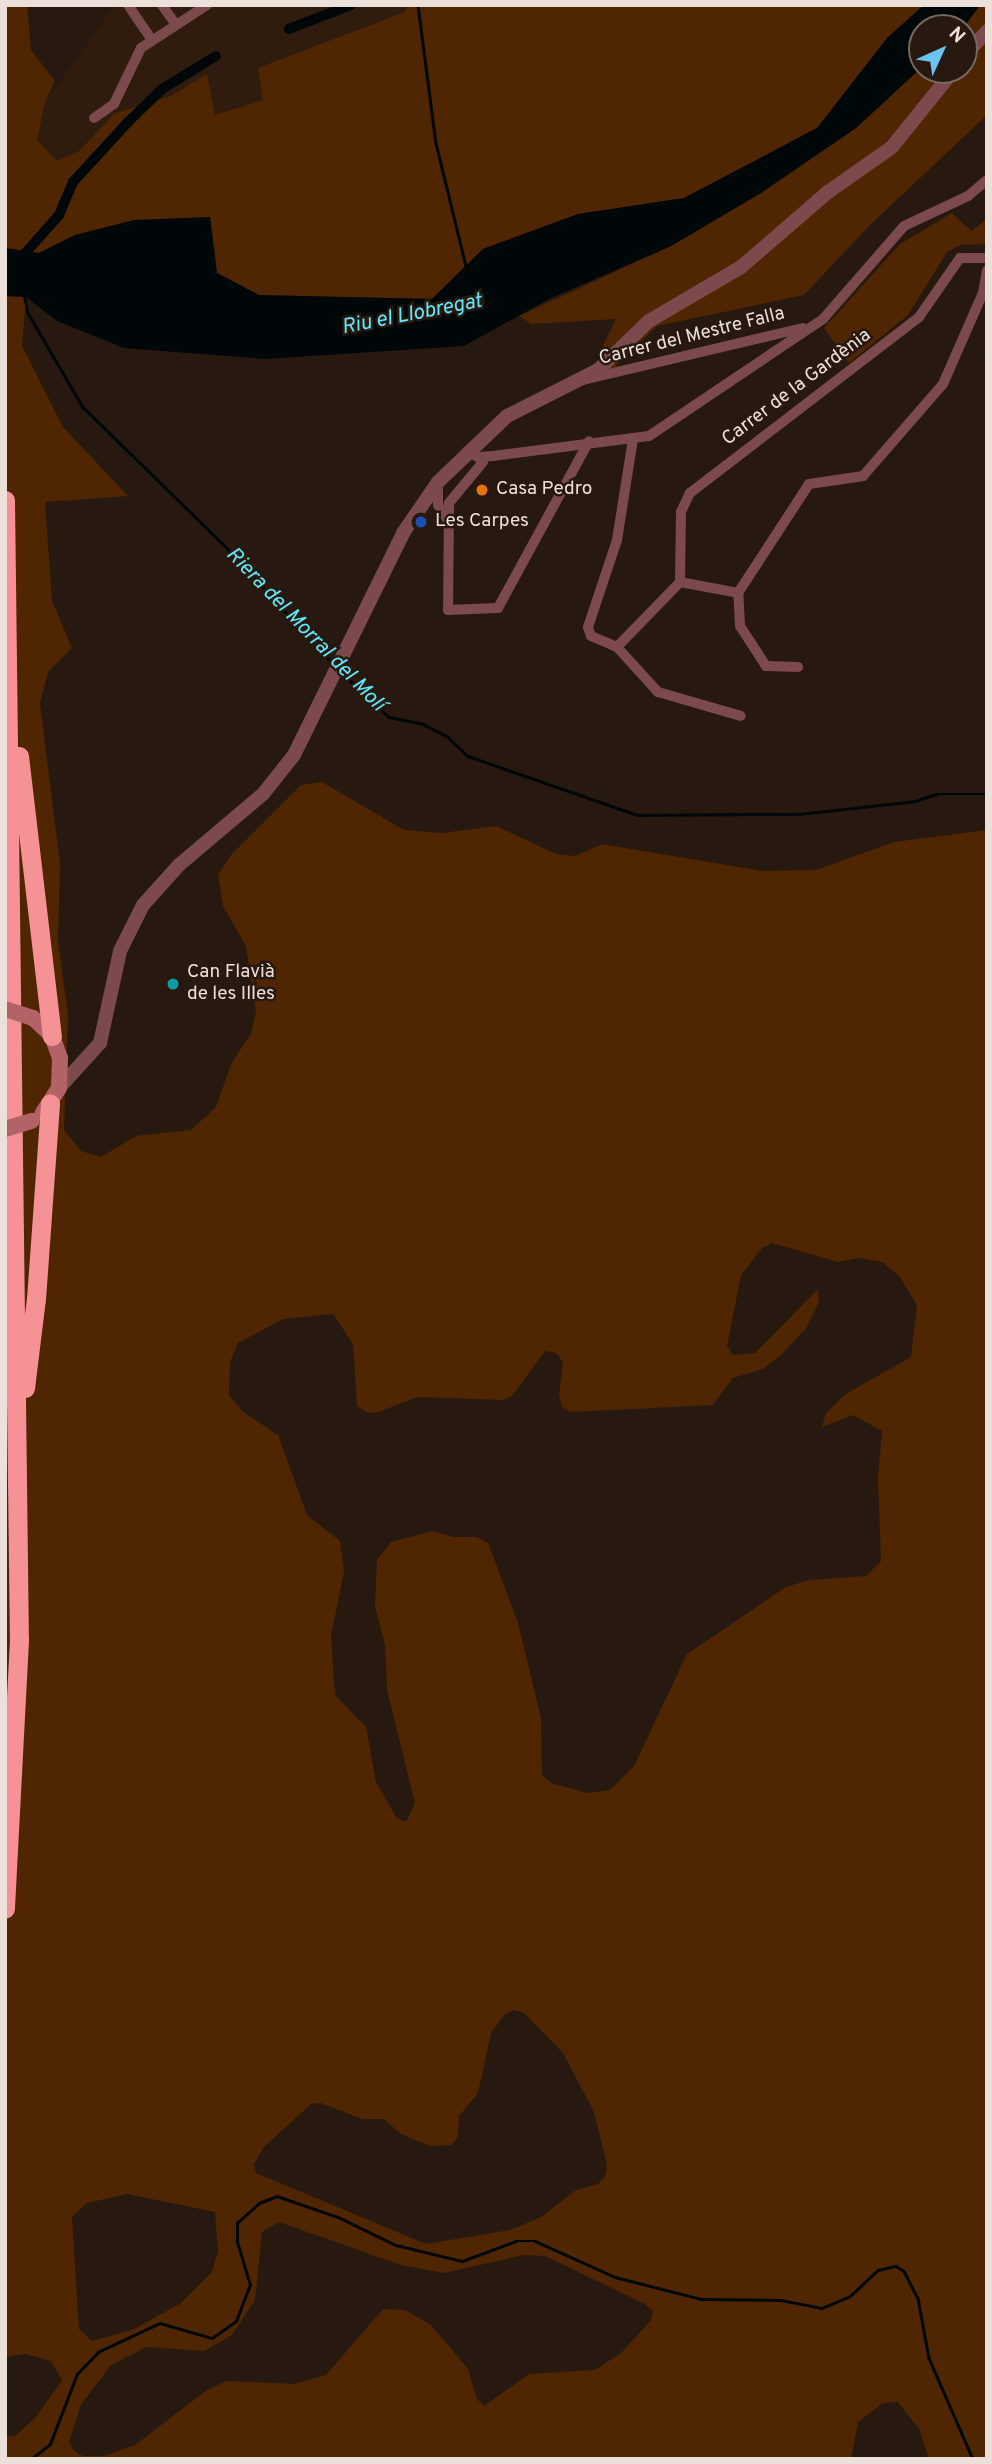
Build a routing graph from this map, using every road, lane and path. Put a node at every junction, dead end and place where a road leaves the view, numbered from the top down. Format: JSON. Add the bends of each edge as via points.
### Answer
{"nodes":[{"id":1,"x":128,"y":5,"type":"edge"},
{"id":2,"x":162,"y":5,"type":"edge"},
{"id":3,"x":206,"y":5,"type":"edge"},
{"id":4,"x":176,"y":25,"type":"junction"},
{"id":5,"x":152,"y":40,"type":"junction"},
{"id":6,"x":943,"y":84,"type":"edge"},
{"id":7,"x":94,"y":118,"type":"dead end"},
{"id":8,"x":987,"y":180,"type":"edge"},
{"id":9,"x":987,"y":258,"type":"edge"},
{"id":10,"x":987,"y":270,"type":"edge"},
{"id":11,"x":811,"y":326,"type":"junction"},
{"id":12,"x":581,"y":380,"type":"junction"},
{"id":13,"x":633,"y":439,"type":"junction"},
{"id":14,"x":589,"y":441,"type":"junction"},
{"id":15,"x":467,"y":451,"type":"junction"},
{"id":16,"x":488,"y":459,"type":"junction"},
{"id":17,"x":449,"y":470,"type":"junction"},
{"id":18,"x":438,"y":482,"type":"junction"},
{"id":19,"x":5,"y":500,"type":"edge"},
{"id":20,"x":414,"y":514,"type":"junction"},
{"id":21,"x":6,"y":517,"type":"edge"},
{"id":22,"x":447,"y":519,"type":"junction"},
{"id":23,"x":680,"y":582,"type":"junction"},
{"id":24,"x":738,"y":593,"type":"junction"},
{"id":25,"x":617,"y":648,"type":"junction"},
{"id":26,"x":9,"y":662,"type":"junction"},
{"id":27,"x":799,"y":667,"type":"dead end"},
{"id":28,"x":741,"y":716,"type":"dead end"},
{"id":29,"x":5,"y":1009,"type":"edge"},
{"id":30,"x":102,"y":1031,"type":"junction"},
{"id":31,"x":55,"y":1041,"type":"junction"},
{"id":32,"x":55,"y":1096,"type":"junction"},
{"id":33,"x":5,"y":1129,"type":"edge"},
{"id":34,"x":17,"y":1430,"type":"junction"},
{"id":35,"x":5,"y":1909,"type":"edge"}],
"edges":[{"from":1,"to":5,"type":"street"},
{"from":2,"to":4,"type":"street"},
{"from":3,"to":4,"type":"street"},
{"from":4,"to":5,"type":"street"},
{"from":5,"to":7,"type":"street","via":[[141,48],[114,104]]},
{"from":6,"to":12,"type":"street","via":[[892,147],[828,192],[741,267],[649,321],[612,358]]},
{"from":8,"to":11,"type":"street","via":[[968,196],[904,226],[834,308]]},
{"from":9,"to":23,"type":"street","name":"Carrer de la Gardènia","via":[[960,258],[919,317],[690,493],[681,512]]},
{"from":10,"to":24,"type":"street","via":[[983,293],[943,384],[863,476],[809,484]]},
{"from":11,"to":12,"type":"street","name":"Carrer del Mestre Falla"},
{"from":11,"to":13,"type":"street","via":[[649,436]]},
{"from":12,"to":15,"type":"street","via":[[507,416]]},
{"from":13,"to":14,"type":"street"},
{"from":13,"to":25,"type":"street","via":[[617,540],[588,627],[591,636]]},
{"from":14,"to":16,"type":"street"},
{"from":14,"to":22,"type":"street","via":[[498,608],[447,610]]},
{"from":15,"to":16,"type":"street"},
{"from":15,"to":17,"type":"street"},
{"from":16,"to":17,"type":"street"},
{"from":16,"to":22,"type":"street","via":[[449,503]]},
{"from":17,"to":18,"type":"street"},
{"from":18,"to":20,"type":"street"},
{"from":18,"to":22,"type":"street","via":[[438,505]]},
{"from":19,"to":21,"type":"highway"},
{"from":20,"to":22,"type":"street","via":[[438,510]]},
{"from":20,"to":30,"type":"street","via":[[326,696],[279,776],[179,865],[143,905],[120,951]]},
{"from":21,"to":26,"type":"highway"},
{"from":23,"to":24,"type":"street"},
{"from":23,"to":25,"type":"street"},
{"from":24,"to":27,"type":"street","via":[[740,626],[766,666]]},
{"from":25,"to":28,"type":"street","via":[[658,692]]},
{"from":26,"to":31,"type":"highway"},
{"from":26,"to":34,"type":"highway"},
{"from":29,"to":31,"type":"main road","bridge":true,"via":[[33,1018]]},
{"from":30,"to":31,"type":"street","via":[[83,1054],[71,1056]]},
{"from":30,"to":32,"type":"street","via":[[95,1051]]},
{"from":31,"to":32,"type":"main road"},
{"from":32,"to":33,"type":"main road","bridge":true,"via":[[33,1121]]},
{"from":32,"to":34,"type":"highway","via":[[37,1299]]},
{"from":34,"to":35,"type":"highway","via":[[19,1662]]}]}
